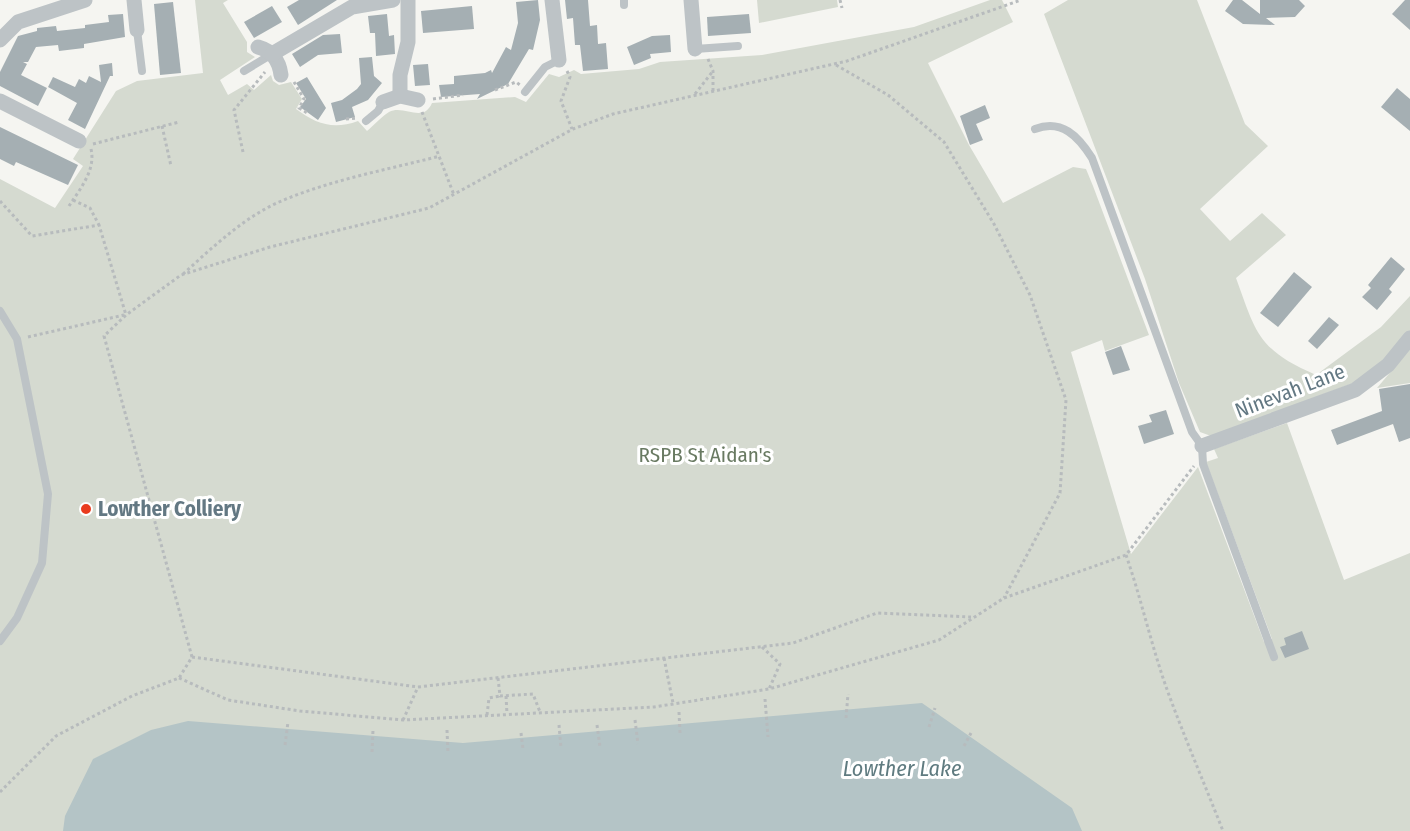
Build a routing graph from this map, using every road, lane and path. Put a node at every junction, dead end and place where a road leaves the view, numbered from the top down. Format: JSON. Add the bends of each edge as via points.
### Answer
{"nodes":[{"id":1,"x":85,"y":0,"type":"edge"},
{"id":2,"x":134,"y":0,"type":"edge"},
{"id":3,"x":393,"y":0,"type":"edge"},
{"id":4,"x":408,"y":0,"type":"edge"},
{"id":5,"x":552,"y":0,"type":"edge"},
{"id":6,"x":691,"y":0,"type":"edge"},
{"id":7,"x":840,"y":0,"type":"edge"},
{"id":8,"x":1021,"y":0,"type":"edge"},
{"id":9,"x":842,"y":8,"type":"dead end"},
{"id":10,"x":137,"y":30,"type":"joint"},
{"id":11,"x":0,"y":40,"type":"edge"},
{"id":12,"x":738,"y":46,"type":"dead end"},
{"id":13,"x":258,"y":47,"type":"dead end"},
{"id":14,"x":695,"y":49,"type":"junction"},
{"id":15,"x":560,"y":60,"type":"junction"},
{"id":16,"x":277,"y":63,"type":"junction"},
{"id":17,"x":835,"y":64,"type":"junction"},
{"id":18,"x":142,"y":70,"type":"dead end"},
{"id":19,"x":244,"y":71,"type":"dead end"},
{"id":20,"x":713,"y":71,"type":"junction"},
{"id":21,"x":495,"y":90,"type":"dead end"},
{"id":22,"x":526,"y":90,"type":"joint"},
{"id":23,"x":713,"y":92,"type":"junction"},
{"id":24,"x":463,"y":95,"type":"dead end"},
{"id":25,"x":400,"y":96,"type":"junction"},
{"id":26,"x":694,"y":96,"type":"junction"},
{"id":27,"x":418,"y":100,"type":"junction"},
{"id":28,"x":0,"y":101,"type":"edge"},
{"id":29,"x":383,"y":102,"type":"joint"},
{"id":30,"x":309,"y":114,"type":"dead end"},
{"id":31,"x":366,"y":121,"type":"dead end"},
{"id":32,"x":179,"y":122,"type":"dead end"},
{"id":33,"x":162,"y":126,"type":"junction"},
{"id":34,"x":573,"y":129,"type":"junction"},
{"id":35,"x":1035,"y":129,"type":"dead end"},
{"id":36,"x":85,"y":143,"type":"junction"},
{"id":37,"x":243,"y":152,"type":"dead end"},
{"id":38,"x":440,"y":156,"type":"junction"},
{"id":39,"x":171,"y":166,"type":"dead end"},
{"id":40,"x":454,"y":195,"type":"junction"},
{"id":41,"x":73,"y":200,"type":"junction"},
{"id":42,"x":0,"y":201,"type":"edge"},
{"id":43,"x":69,"y":206,"type":"dead end"},
{"id":44,"x":99,"y":225,"type":"junction"},
{"id":45,"x":181,"y":275,"type":"junction"},
{"id":46,"x":0,"y":311,"type":"edge"},
{"id":47,"x":126,"y":315,"type":"junction"},
{"id":48,"x":1410,"y":338,"type":"edge"},
{"id":49,"x":17,"y":339,"type":"junction"},
{"id":50,"x":1202,"y":446,"type":"junction"},
{"id":51,"x":1126,"y":555,"type":"junction"},
{"id":52,"x":1004,"y":598,"type":"junction"},
{"id":53,"x":973,"y":617,"type":"junction"},
{"id":54,"x":0,"y":641,"type":"edge"},
{"id":55,"x":762,"y":647,"type":"junction"},
{"id":56,"x":192,"y":657,"type":"junction"},
{"id":57,"x":1274,"y":657,"type":"dead end"},
{"id":58,"x":664,"y":658,"type":"junction"},
{"id":59,"x":179,"y":678,"type":"junction"},
{"id":60,"x":498,"y":678,"type":"junction"},
{"id":61,"x":418,"y":687,"type":"junction"},
{"id":62,"x":769,"y":689,"type":"junction"},
{"id":63,"x":848,"y":694,"type":"dead end"},
{"id":64,"x":500,"y":696,"type":"junction"},
{"id":65,"x":506,"y":696,"type":"junction"},
{"id":66,"x":765,"y":699,"type":"dead end"},
{"id":67,"x":673,"y":704,"type":"junction"},
{"id":68,"x":935,"y":708,"type":"dead end"},
{"id":69,"x":540,"y":712,"type":"junction"},
{"id":70,"x":679,"y":712,"type":"dead end"},
{"id":71,"x":507,"y":714,"type":"junction"},
{"id":72,"x":488,"y":716,"type":"junction"},
{"id":73,"x":846,"y":718,"type":"dead end"},
{"id":74,"x":403,"y":720,"type":"junction"},
{"id":75,"x":635,"y":720,"type":"dead end"},
{"id":76,"x":288,"y":722,"type":"dead end"},
{"id":77,"x":559,"y":725,"type":"dead end"},
{"id":78,"x":597,"y":725,"type":"dead end"},
{"id":79,"x":929,"y":727,"type":"dead end"},
{"id":80,"x":373,"y":730,"type":"dead end"},
{"id":81,"x":447,"y":730,"type":"dead end"},
{"id":82,"x":521,"y":733,"type":"dead end"},
{"id":83,"x":680,"y":733,"type":"dead end"},
{"id":84,"x":971,"y":733,"type":"dead end"},
{"id":85,"x":768,"y":737,"type":"dead end"},
{"id":86,"x":638,"y":744,"type":"dead end"},
{"id":87,"x":285,"y":745,"type":"dead end"},
{"id":88,"x":964,"y":746,"type":"dead end"},
{"id":89,"x":600,"y":747,"type":"dead end"},
{"id":90,"x":561,"y":748,"type":"dead end"},
{"id":91,"x":523,"y":749,"type":"dead end"},
{"id":92,"x":372,"y":752,"type":"dead end"},
{"id":93,"x":448,"y":754,"type":"dead end"},
{"id":94,"x":0,"y":792,"type":"edge"},
{"id":95,"x":1223,"y":831,"type":"edge"}],
"edges":[{"from":1,"to":11,"type":"street","via":[[18,22]]},
{"from":2,"to":10,"type":"street"},
{"from":3,"to":16,"type":"street","via":[[352,7]]},
{"from":4,"to":25,"type":"street","via":[[408,42],[400,75]]},
{"from":5,"to":15,"type":"street"},
{"from":6,"to":14,"type":"street"},
{"from":7,"to":9,"type":"path"},
{"from":8,"to":17,"type":"path"},
{"from":10,"to":18,"type":"lane"},
{"from":12,"to":14,"type":"lane"},
{"from":13,"to":16,"type":"street"},
{"from":14,"to":20,"type":"path","via":[[707,55]]},
{"from":15,"to":22,"type":"lane","via":[[545,67]]},
{"from":15,"to":34,"type":"path","via":[[569,75],[561,101]]},
{"from":16,"to":19,"type":"lane"},
{"from":16,"to":30,"type":"path","via":[[304,99],[298,108]]},
{"from":16,"to":37,"type":"path","via":[[235,106]]},
{"from":17,"to":23,"type":"path"},
{"from":17,"to":52,"type":"path","via":[[888,95],[944,142],[994,224],[1030,295],[1066,400],[1060,493]]},
{"from":20,"to":23,"type":"path"},
{"from":20,"to":26,"type":"path"},
{"from":21,"to":22,"type":"path","via":[[516,82]]},
{"from":23,"to":26,"type":"path"},
{"from":24,"to":27,"type":"path"},
{"from":25,"to":27,"type":"street"},
{"from":25,"to":29,"type":"street"},
{"from":26,"to":34,"type":"path","via":[[613,114]]},
{"from":27,"to":38,"type":"path"},
{"from":28,"to":36,"type":"street"},
{"from":29,"to":31,"type":"lane"},
{"from":32,"to":33,"type":"path"},
{"from":33,"to":36,"type":"path"},
{"from":33,"to":39,"type":"path"},
{"from":34,"to":40,"type":"path"},
{"from":35,"to":50,"type":"lane","via":[[1048,124],[1071,132],[1092,158],[1192,432]]},
{"from":36,"to":41,"type":"path","via":[[93,158],[91,170]]},
{"from":38,"to":40,"type":"path"},
{"from":38,"to":45,"type":"path","via":[[327,185],[277,203],[227,235]]},
{"from":40,"to":45,"type":"path","via":[[429,208],[270,247]]},
{"from":41,"to":43,"type":"path"},
{"from":41,"to":44,"type":"path","via":[[90,208]]},
{"from":42,"to":44,"type":"path","via":[[32,236]]},
{"from":44,"to":47,"type":"path"},
{"from":45,"to":47,"type":"path"},
{"from":46,"to":49,"type":"lane"},
{"from":47,"to":49,"type":"path"},
{"from":47,"to":56,"type":"path","via":[[104,336]]},
{"from":48,"to":50,"type":"street","name":"Ninevah Lane","via":[[1388,365],[1355,390]]},
{"from":49,"to":54,"type":"lane","via":[[48,494],[42,563],[17,618]]},
{"from":50,"to":51,"type":"path","via":[[1198,462]]},
{"from":50,"to":57,"type":"lane","via":[[1203,464]]},
{"from":51,"to":52,"type":"path"},
{"from":51,"to":95,"type":"path","via":[[1168,693]]},
{"from":52,"to":53,"type":"path"},
{"from":53,"to":55,"type":"path","via":[[877,613],[793,643]]},
{"from":53,"to":62,"type":"path","via":[[939,640]]},
{"from":55,"to":58,"type":"path"},
{"from":55,"to":62,"type":"path","via":[[780,664]]},
{"from":56,"to":59,"type":"path"},
{"from":56,"to":61,"type":"path"},
{"from":58,"to":60,"type":"path"},
{"from":58,"to":67,"type":"path"},
{"from":59,"to":74,"type":"path","via":[[228,700]]},
{"from":59,"to":94,"type":"path","via":[[132,696],[56,736]]},
{"from":60,"to":61,"type":"path"},
{"from":60,"to":64,"type":"path"},
{"from":61,"to":74,"type":"path"},
{"from":62,"to":67,"type":"path"},
{"from":63,"to":73,"type":"path"},
{"from":64,"to":65,"type":"path"},
{"from":64,"to":72,"type":"path","via":[[489,698]]},
{"from":65,"to":69,"type":"path","via":[[533,694]]},
{"from":65,"to":71,"type":"path"},
{"from":66,"to":85,"type":"path"},
{"from":67,"to":69,"type":"path"},
{"from":68,"to":79,"type":"path"},
{"from":69,"to":71,"type":"path"},
{"from":70,"to":83,"type":"path"},
{"from":71,"to":72,"type":"path"},
{"from":72,"to":74,"type":"path"},
{"from":75,"to":86,"type":"path"},
{"from":76,"to":87,"type":"path"},
{"from":77,"to":90,"type":"path"},
{"from":78,"to":89,"type":"path"},
{"from":80,"to":92,"type":"path"},
{"from":81,"to":93,"type":"path"},
{"from":82,"to":91,"type":"path"},
{"from":84,"to":88,"type":"path"}]}
